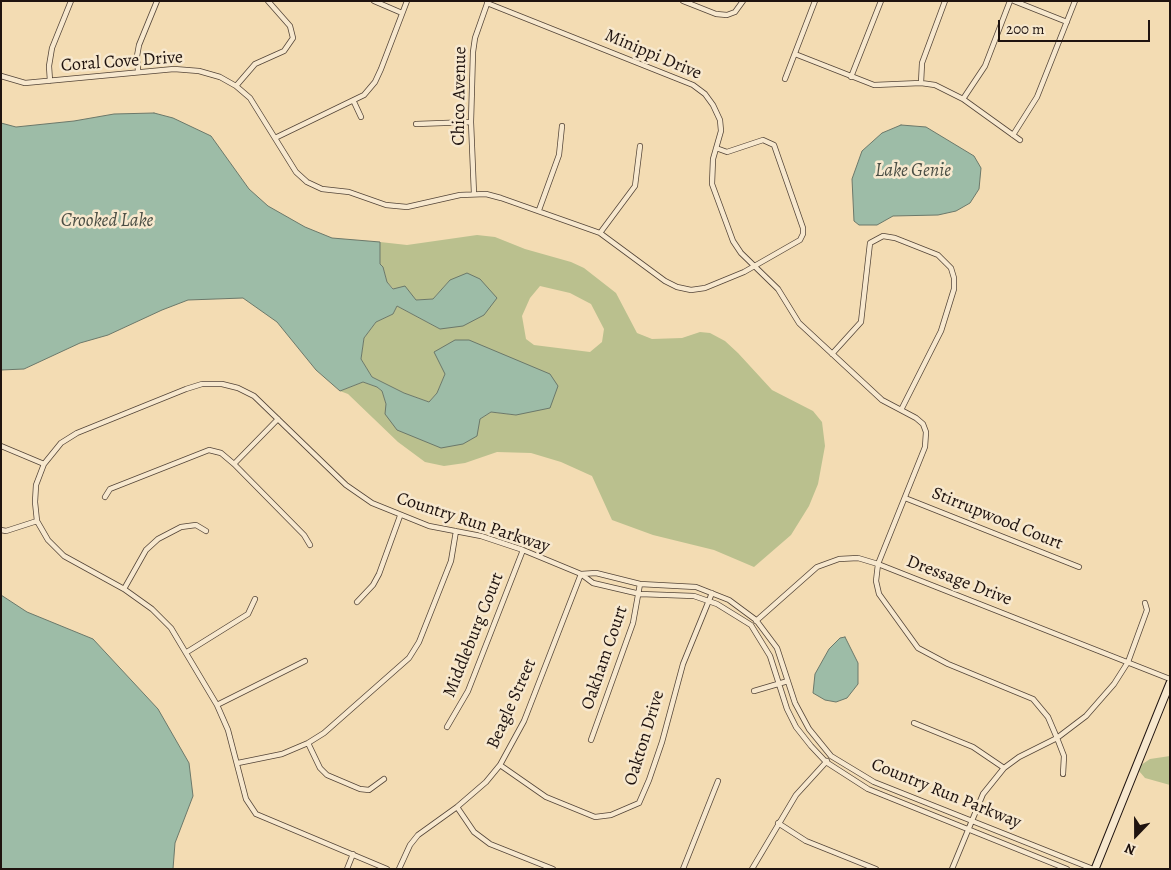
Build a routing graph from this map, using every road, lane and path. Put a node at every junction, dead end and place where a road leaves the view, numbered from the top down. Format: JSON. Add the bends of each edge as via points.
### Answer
{"nodes":[{"id":1,"x":71,"y":1,"type":"edge"},
{"id":2,"x":156,"y":1,"type":"edge"},
{"id":3,"x":268,"y":1,"type":"edge"},
{"id":4,"x":374,"y":1,"type":"edge"},
{"id":5,"x":407,"y":1,"type":"edge"},
{"id":6,"x":683,"y":1,"type":"edge"},
{"id":7,"x":815,"y":1,"type":"edge"},
{"id":8,"x":881,"y":1,"type":"edge"},
{"id":9,"x":945,"y":1,"type":"edge"},
{"id":10,"x":1010,"y":1,"type":"edge"},
{"id":11,"x":1014,"y":1,"type":"edge"},
{"id":12,"x":1075,"y":1,"type":"edge"},
{"id":13,"x":487,"y":2,"type":"edge"},
{"id":14,"x":742,"y":3,"type":"edge"},
{"id":15,"x":402,"y":13,"type":"junction"},
{"id":16,"x":1067,"y":22,"type":"junction"},
{"id":17,"x":795,"y":54,"type":"junction"},
{"id":18,"x":138,"y":71,"type":"junction"},
{"id":19,"x":1,"y":76,"type":"edge"},
{"id":20,"x":852,"y":77,"type":"junction"},
{"id":21,"x":785,"y":79,"type":"dead end"},
{"id":22,"x":50,"y":80,"type":"junction"},
{"id":23,"x":922,"y":83,"type":"junction"},
{"id":24,"x":236,"y":86,"type":"junction"},
{"id":25,"x":963,"y":99,"type":"junction"},
{"id":26,"x":354,"y":102,"type":"junction"},
{"id":27,"x":361,"y":118,"type":"dead end"},
{"id":28,"x":471,"y":122,"type":"junction"},
{"id":29,"x":416,"y":124,"type":"dead end"},
{"id":30,"x":562,"y":126,"type":"dead end"},
{"id":31,"x":1013,"y":135,"type":"junction"},
{"id":32,"x":275,"y":138,"type":"junction"},
{"id":33,"x":1020,"y":140,"type":"dead end"},
{"id":34,"x":640,"y":146,"type":"dead end"},
{"id":35,"x":716,"y":148,"type":"junction"},
{"id":36,"x":474,"y":194,"type":"junction"},
{"id":37,"x":539,"y":210,"type":"junction"},
{"id":38,"x":600,"y":233,"type":"junction"},
{"id":39,"x":754,"y":267,"type":"junction"},
{"id":40,"x":832,"y":354,"type":"junction"},
{"id":41,"x":900,"y":410,"type":"junction"},
{"id":42,"x":278,"y":419,"type":"junction"},
{"id":43,"x":1,"y":446,"type":"edge"},
{"id":44,"x":44,"y":464,"type":"junction"},
{"id":45,"x":234,"y":464,"type":"junction"},
{"id":46,"x":104,"y":496,"type":"dead end"},
{"id":47,"x":905,"y":498,"type":"junction"},
{"id":48,"x":400,"y":516,"type":"junction"},
{"id":49,"x":37,"y":521,"type":"junction"},
{"id":50,"x":1,"y":530,"type":"edge"},
{"id":51,"x":206,"y":531,"type":"dead end"},
{"id":52,"x":456,"y":531,"type":"junction"},
{"id":53,"x":310,"y":544,"type":"dead end"},
{"id":54,"x":523,"y":550,"type":"junction"},
{"id":55,"x":878,"y":564,"type":"junction"},
{"id":56,"x":1078,"y":566,"type":"dead end"},
{"id":57,"x":581,"y":574,"type":"junction"},
{"id":58,"x":640,"y":584,"type":"junction"},
{"id":59,"x":124,"y":589,"type":"junction"},
{"id":60,"x":712,"y":593,"type":"junction"},
{"id":61,"x":640,"y":594,"type":"junction"},
{"id":62,"x":255,"y":599,"type":"dead end"},
{"id":63,"x":357,"y":602,"type":"dead end"},
{"id":64,"x":708,"y":602,"type":"junction"},
{"id":65,"x":1145,"y":603,"type":"dead end"},
{"id":66,"x":756,"y":620,"type":"junction"},
{"id":67,"x":751,"y":625,"type":"junction"},
{"id":68,"x":187,"y":652,"type":"junction"},
{"id":69,"x":305,"y":661,"type":"dead end"},
{"id":70,"x":1128,"y":662,"type":"junction"},
{"id":71,"x":788,"y":681,"type":"junction"},
{"id":72,"x":1170,"y":681,"type":"edge"},
{"id":73,"x":779,"y":683,"type":"junction"},
{"id":74,"x":754,"y":690,"type":"dead end"},
{"id":75,"x":217,"y":705,"type":"junction"},
{"id":76,"x":914,"y":723,"type":"dead end"},
{"id":77,"x":447,"y":727,"type":"dead end"},
{"id":78,"x":1057,"y":738,"type":"junction"},
{"id":79,"x":591,"y":740,"type":"dead end"},
{"id":80,"x":308,"y":743,"type":"junction"},
{"id":81,"x":831,"y":756,"type":"junction"},
{"id":82,"x":826,"y":762,"type":"junction"},
{"id":83,"x":238,"y":763,"type":"junction"},
{"id":84,"x":500,"y":765,"type":"junction"},
{"id":85,"x":1004,"y":768,"type":"junction"},
{"id":86,"x":1063,"y":774,"type":"dead end"},
{"id":87,"x":384,"y":779,"type":"dead end"},
{"id":88,"x":718,"y":781,"type":"dead end"},
{"id":89,"x":457,"y":807,"type":"junction"},
{"id":90,"x":972,"y":819,"type":"junction"},
{"id":91,"x":778,"y":823,"type":"junction"},
{"id":92,"x":968,"y":828,"type":"junction"},
{"id":93,"x":352,"y":854,"type":"junction"},
{"id":94,"x":347,"y":869,"type":"edge"},
{"id":95,"x":387,"y":869,"type":"edge"},
{"id":96,"x":399,"y":869,"type":"edge"},
{"id":97,"x":553,"y":869,"type":"edge"},
{"id":98,"x":683,"y":869,"type":"edge"},
{"id":99,"x":752,"y":869,"type":"edge"},
{"id":100,"x":876,"y":869,"type":"edge"},
{"id":101,"x":952,"y":869,"type":"edge"},
{"id":102,"x":1067,"y":869,"type":"edge"},
{"id":103,"x":1094,"y":869,"type":"edge"}],
"edges":[{"from":1,"to":22,"type":"street","via":[[50,58]]},
{"from":2,"to":18,"type":"street","via":[[139,45]]},
{"from":3,"to":24,"type":"street","via":[[290,26],[293,38],[284,51],[251,67]]},
{"from":4,"to":15,"type":"street"},
{"from":5,"to":15,"type":"street"},
{"from":6,"to":14,"type":"street","via":[[727,15],[735,12]]},
{"from":7,"to":17,"type":"street"},
{"from":8,"to":20,"type":"street"},
{"from":9,"to":23,"type":"street","via":[[922,63]]},
{"from":10,"to":25,"type":"street","via":[[985,66]]},
{"from":11,"to":16,"type":"street"},
{"from":12,"to":16,"type":"street"},
{"from":13,"to":28,"type":"street","name":"Chico Avenue","via":[[473,52]]},
{"from":13,"to":35,"type":"street","name":"Minippi Drive","via":[[693,85],[705,94],[720,120],[721,131]]},
{"from":15,"to":26,"type":"street","via":[[375,82]]},
{"from":16,"to":31,"type":"street","via":[[1037,97]]},
{"from":17,"to":20,"type":"street"},
{"from":17,"to":21,"type":"street"},
{"from":18,"to":22,"type":"street","name":"Coral Cove Drive"},
{"from":18,"to":24,"type":"street","name":"Coral Cove Drive","via":[[199,71]]},
{"from":19,"to":22,"type":"street","name":"Coral Cove Drive","via":[[25,83]]},
{"from":20,"to":23,"type":"street","via":[[882,86]]},
{"from":23,"to":25,"type":"street"},
{"from":24,"to":32,"type":"street","name":"Coral Cove Drive","via":[[250,98]]},
{"from":25,"to":31,"type":"street"},
{"from":26,"to":27,"type":"street"},
{"from":26,"to":32,"type":"street"},
{"from":28,"to":29,"type":"street"},
{"from":28,"to":36,"type":"street","name":"Chico Avenue"},
{"from":30,"to":37,"type":"street","via":[[559,155]]},
{"from":31,"to":33,"type":"street"},
{"from":32,"to":36,"type":"street","name":"Coral Cove Drive","via":[[296,172],[322,189],[349,192],[407,207]]},
{"from":34,"to":38,"type":"street","via":[[635,186]]},
{"from":35,"to":39,"type":"street","name":"Minippi Drive","via":[[712,184],[733,241]]},
{"from":35,"to":39,"type":"street","name":"Coral Cove Drive","via":[[726,152],[763,140],[774,145],[803,228],[800,240]]},
{"from":36,"to":37,"type":"street","name":"Coral Cove Drive","via":[[501,198]]},
{"from":37,"to":38,"type":"street","name":"Coral Cove Drive"},
{"from":38,"to":39,"type":"street","name":"Coral Cove Drive","via":[[677,287],[705,288]]},
{"from":39,"to":40,"type":"street","name":"Minippi Drive","via":[[778,289],[799,323]]},
{"from":40,"to":41,"type":"street","name":"Minippi Drive","via":[[882,400]]},
{"from":40,"to":41,"type":"street","via":[[861,322],[870,243],[883,236],[895,238],[938,255],[951,268],[954,289],[941,331]]},
{"from":41,"to":47,"type":"street","name":"Minippi Drive","via":[[916,418],[926,432],[925,447]]},
{"from":42,"to":44,"type":"street","name":"Country Run Parkway","via":[[254,396],[238,388],[202,384],[77,433],[61,443]]},
{"from":42,"to":45,"type":"street"},
{"from":42,"to":48,"type":"street","name":"Country Run Parkway","via":[[346,485],[372,503]]},
{"from":43,"to":44,"type":"street"},
{"from":44,"to":49,"type":"street","name":"Country Run Parkway","via":[[36,485]]},
{"from":45,"to":46,"type":"street","via":[[221,453],[209,450],[110,489]]},
{"from":45,"to":53,"type":"street"},
{"from":47,"to":55,"type":"street","name":"Minippi Drive"},
{"from":47,"to":56,"type":"street","name":"Stirrupwood Court"},
{"from":48,"to":52,"type":"street","name":"Country Run Parkway"},
{"from":48,"to":63,"type":"street","via":[[379,574]]},
{"from":49,"to":50,"type":"street"},
{"from":49,"to":59,"type":"street","name":"Country Run Parkway","via":[[48,540],[64,556]]},
{"from":51,"to":59,"type":"street","via":[[196,525],[181,527],[158,539],[146,550]]},
{"from":52,"to":54,"type":"street","name":"Country Run Parkway"},
{"from":52,"to":80,"type":"street","via":[[451,561],[419,642],[409,658],[324,733]]},
{"from":54,"to":57,"type":"street","name":"Country Run Parkway"},
{"from":54,"to":77,"type":"street","name":"Middleburg Court","via":[[468,691]]},
{"from":55,"to":66,"type":"street","name":"Dressage Drive","via":[[858,558],[839,559],[818,567]]},
{"from":55,"to":70,"type":"street","name":"Dressage Drive"},
{"from":55,"to":78,"type":"street","via":[[878,594],[918,648],[1033,699],[1048,717]]},
{"from":57,"to":58,"type":"street","name":"Country Run Parkway","via":[[596,573]]},
{"from":57,"to":61,"type":"street","name":"Country Run Parkway","via":[[593,583]]},
{"from":57,"to":84,"type":"street","name":"Beagle Street","via":[[524,721]]},
{"from":58,"to":60,"type":"street","name":"Country Run Parkway","via":[[681,585]]},
{"from":58,"to":61,"type":"street","name":"Oakham Court"},
{"from":59,"to":68,"type":"street","name":"Country Run Parkway","via":[[152,609],[171,628]]},
{"from":60,"to":64,"type":"street","name":"Oakton Drive"},
{"from":60,"to":66,"type":"street","name":"Country Run Parkway","via":[[729,600]]},
{"from":61,"to":64,"type":"street","name":"Country Run Parkway","via":[[694,596]]},
{"from":61,"to":79,"type":"street","name":"Oakham Court","via":[[633,623]]},
{"from":62,"to":68,"type":"street","via":[[248,614]]},
{"from":64,"to":67,"type":"street","name":"Country Run Parkway"},
{"from":64,"to":84,"type":"street","name":"Oakton Drive","via":[[683,664],[662,742],[638,803],[611,815],[595,817],[546,797]]},
{"from":65,"to":70,"type":"street","via":[[1147,610]]},
{"from":66,"to":67,"type":"street","name":"Dressage Drive"},
{"from":66,"to":71,"type":"street","name":"Country Run Parkway","via":[[777,648]]},
{"from":67,"to":73,"type":"street","name":"Country Run Parkway","via":[[770,656]]},
{"from":68,"to":75,"type":"street","name":"Country Run Parkway"},
{"from":69,"to":75,"type":"street"},
{"from":70,"to":72,"type":"street","name":"Dressage Drive"},
{"from":70,"to":78,"type":"street","via":[[1101,701]]},
{"from":71,"to":73,"type":"street"},
{"from":71,"to":81,"type":"street","name":"Country Run Parkway","via":[[809,729]]},
{"from":72,"to":103,"type":"main road"},
{"from":73,"to":74,"type":"street"},
{"from":73,"to":82,"type":"street","name":"Country Run Parkway","via":[[796,727]]},
{"from":75,"to":83,"type":"street","name":"Country Run Parkway"},
{"from":76,"to":85,"type":"street","via":[[973,747]]},
{"from":78,"to":85,"type":"street"},
{"from":78,"to":86,"type":"street","via":[[1064,756]]},
{"from":80,"to":83,"type":"street","via":[[282,754]]},
{"from":80,"to":87,"type":"street","via":[[320,768],[328,775],[369,790]]},
{"from":81,"to":82,"type":"street"},
{"from":81,"to":90,"type":"street","name":"Country Run Parkway","via":[[874,782]]},
{"from":82,"to":91,"type":"street","via":[[796,795]]},
{"from":82,"to":92,"type":"street","name":"Country Run Parkway","via":[[868,789]]},
{"from":83,"to":93,"type":"street","name":"Country Run Parkway","via":[[246,799],[256,814]]},
{"from":84,"to":89,"type":"street","name":"Beagle Street"},
{"from":85,"to":90,"type":"street","via":[[983,794]]},
{"from":88,"to":98,"type":"street"},
{"from":89,"to":96,"type":"street","name":"Beagle Street","via":[[418,835]]},
{"from":89,"to":97,"type":"street","via":[[474,832],[490,844]]},
{"from":90,"to":92,"type":"street"},
{"from":90,"to":103,"type":"street","name":"Country Run Parkway"},
{"from":91,"to":99,"type":"street"},
{"from":91,"to":100,"type":"street","via":[[806,840]]},
{"from":92,"to":101,"type":"street"},
{"from":92,"to":102,"type":"street","name":"Country Run Parkway"},
{"from":93,"to":94,"type":"street"},
{"from":93,"to":95,"type":"street","name":"Country Run Parkway"}]}
